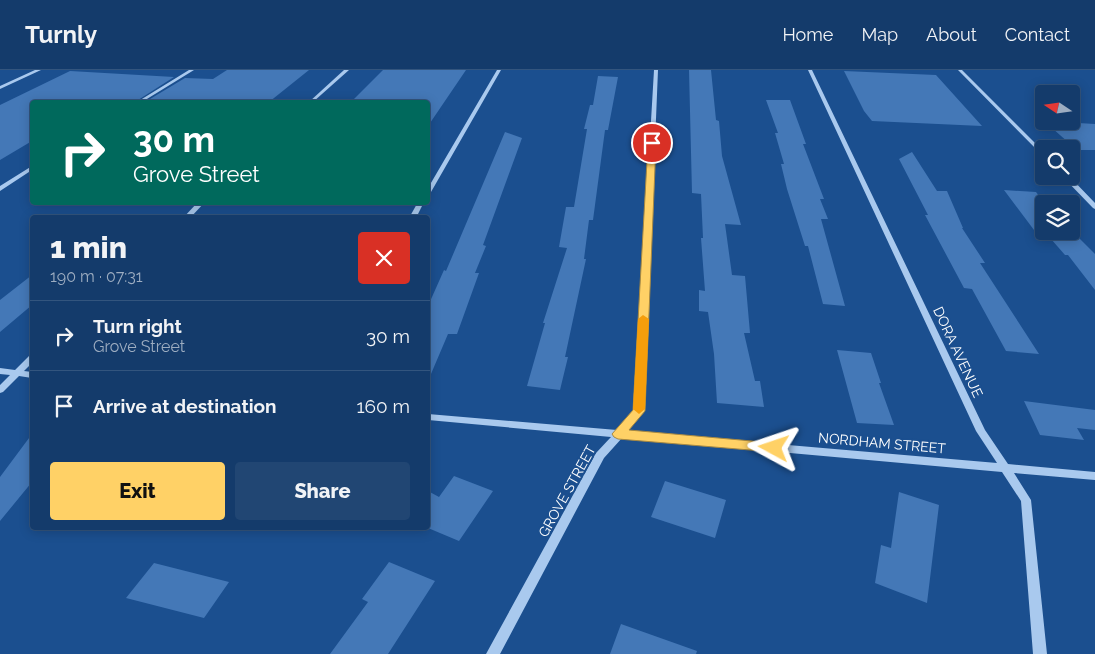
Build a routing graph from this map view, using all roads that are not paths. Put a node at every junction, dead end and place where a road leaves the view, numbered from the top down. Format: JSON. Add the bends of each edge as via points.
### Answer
{"nodes":[{"id":1,"x":39,"y":70,"type":"edge"},
{"id":2,"x":192,"y":70,"type":"edge"},
{"id":3,"x":347,"y":70,"type":"edge"},
{"id":4,"x":499,"y":70,"type":"edge"},
{"id":5,"x":656,"y":70,"type":"edge"},
{"id":6,"x":810,"y":70,"type":"edge"},
{"id":7,"x":960,"y":70,"type":"edge"},
{"id":8,"x":0,"y":88,"type":"edge"},
{"id":9,"x":142,"y":100,"type":"edge"},
{"id":10,"x":314,"y":100,"type":"edge"},
{"id":11,"x":1035,"y":146,"type":"edge"},
{"id":12,"x":30,"y":169,"type":"edge"},
{"id":13,"x":1074,"y":185,"type":"edge"},
{"id":14,"x":0,"y":188,"type":"edge"},
{"id":15,"x":430,"y":189,"type":"edge"},
{"id":16,"x":199,"y":205,"type":"edge"},
{"id":17,"x":1095,"y":207,"type":"edge"},
{"id":18,"x":189,"y":215,"type":"edge"},
{"id":19,"x":30,"y":360,"type":"edge"},
{"id":20,"x":0,"y":371,"type":"edge"},
{"id":21,"x":16,"y":373,"type":"junction"},
{"id":22,"x":30,"y":374,"type":"edge"},
{"id":23,"x":0,"y":390,"type":"edge"},
{"id":24,"x":430,"y":417,"type":"edge"},
{"id":25,"x":618,"y":434,"type":"junction"},
{"id":26,"x":1006,"y":468,"type":"junction"},
{"id":27,"x":1095,"y":476,"type":"edge"},
{"id":28,"x":494,"y":654,"type":"edge"},
{"id":29,"x":1040,"y":654,"type":"edge"}],
"edges":[{"from":1,"to":8,"type":"street"},
{"from":2,"to":9,"type":"street"},
{"from":3,"to":10,"type":"street"},
{"from":4,"to":15,"type":"street"},
{"from":5,"to":25,"type":"street","name":"GROVE STREET","via":[[639,411]]},
{"from":6,"to":26,"type":"street","name":"DORA AVENUE","via":[[980,431]]},
{"from":7,"to":11,"type":"street"},
{"from":12,"to":14,"type":"street"},
{"from":13,"to":17,"type":"street"},
{"from":16,"to":18,"type":"street"},
{"from":19,"to":21,"type":"street"},
{"from":20,"to":21,"type":"street"},
{"from":21,"to":22,"type":"street"},
{"from":21,"to":23,"type":"street"},
{"from":24,"to":25,"type":"street","name":"NORDHAM STREET"},
{"from":25,"to":26,"type":"street","name":"NORDHAM STREET"},
{"from":25,"to":28,"type":"street","name":"GROVE STREET","via":[[600,456]]},
{"from":26,"to":27,"type":"street","name":"NORDHAM STREET"},
{"from":26,"to":29,"type":"street","name":"DORA AVENUE","via":[[1026,500]]}]}
